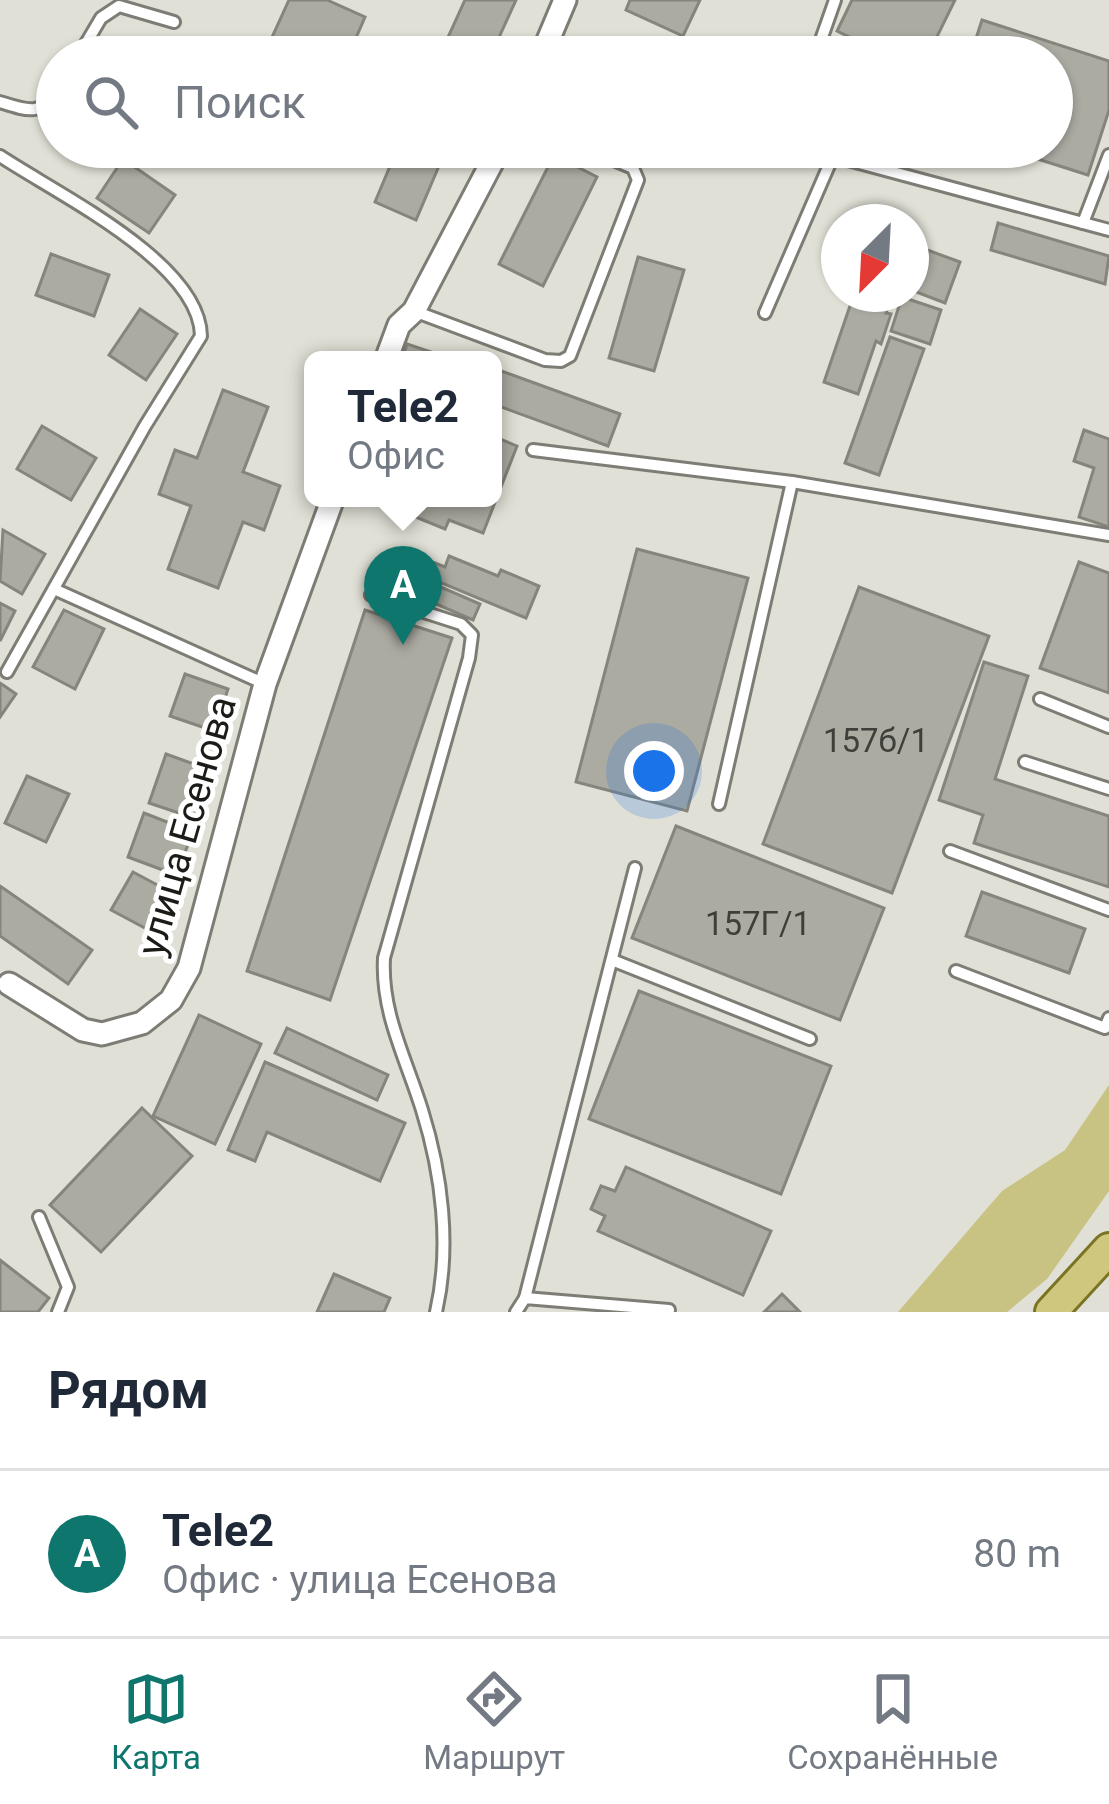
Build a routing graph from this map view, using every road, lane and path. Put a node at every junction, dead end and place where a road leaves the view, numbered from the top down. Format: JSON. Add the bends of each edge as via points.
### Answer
{"nodes":[{"id":1,"x":565,"y":0,"type":"edge"},
{"id":2,"x":835,"y":0,"type":"edge"},
{"id":3,"x":174,"y":22,"type":"dead end"},
{"id":4,"x":90,"y":36,"type":"edge"},
{"id":5,"x":550,"y":36,"type":"edge"},
{"id":6,"x":822,"y":36,"type":"edge"},
{"id":7,"x":0,"y":102,"type":"edge"},
{"id":8,"x":36,"y":110,"type":"edge"},
{"id":9,"x":1109,"y":155,"type":"edge"},
{"id":10,"x":0,"y":156,"type":"edge"},
{"id":11,"x":489,"y":168,"type":"edge"},
{"id":12,"x":633,"y":168,"type":"edge"},
{"id":13,"x":823,"y":168,"type":"edge"},
{"id":14,"x":886,"y":168,"type":"edge"},
{"id":15,"x":1083,"y":223,"type":"junction"},
{"id":16,"x":1109,"y":230,"type":"edge"},
{"id":17,"x":414,"y":311,"type":"junction"},
{"id":18,"x":765,"y":314,"type":"dead end"},
{"id":19,"x":390,"y":351,"type":"edge"},
{"id":20,"x":533,"y":451,"type":"dead end"},
{"id":21,"x":792,"y":482,"type":"junction"},
{"id":22,"x":330,"y":507,"type":"edge"},
{"id":23,"x":1109,"y":535,"type":"edge"},
{"id":24,"x":54,"y":589,"type":"junction"},
{"id":25,"x":371,"y":595,"type":"dead end"},
{"id":26,"x":7,"y":672,"type":"dead end"},
{"id":27,"x":265,"y":684,"type":"junction"},
{"id":28,"x":1040,"y":700,"type":"dead end"},
{"id":29,"x":1109,"y":727,"type":"edge"},
{"id":30,"x":1025,"y":762,"type":"dead end"},
{"id":31,"x":1109,"y":789,"type":"edge"},
{"id":32,"x":719,"y":804,"type":"dead end"},
{"id":33,"x":950,"y":851,"type":"dead end"},
{"id":34,"x":635,"y":868,"type":"dead end"},
{"id":35,"x":1109,"y":910,"type":"edge"},
{"id":36,"x":612,"y":960,"type":"junction"},
{"id":37,"x":956,"y":971,"type":"dead end"},
{"id":38,"x":10,"y":984,"type":"dead end"},
{"id":39,"x":1109,"y":1018,"type":"edge"},
{"id":40,"x":810,"y":1039,"type":"dead end"},
{"id":41,"x":39,"y":1216,"type":"dead end"},
{"id":42,"x":1109,"y":1249,"type":"edge"},
{"id":43,"x":525,"y":1298,"type":"junction"},
{"id":44,"x":669,"y":1310,"type":"edge"},
{"id":45,"x":58,"y":1312,"type":"edge"},
{"id":46,"x":436,"y":1312,"type":"edge"},
{"id":47,"x":516,"y":1312,"type":"edge"},
{"id":48,"x":1051,"y":1312,"type":"edge"}],
"edges":[{"from":1,"to":5,"type":"street"},
{"from":2,"to":6,"type":"lane"},
{"from":3,"to":4,"type":"lane","via":[[119,6]]},
{"from":7,"to":8,"type":"lane"},
{"from":9,"to":15,"type":"lane"},
{"from":10,"to":24,"type":"lane","via":[[116,226],[172,278],[200,320],[201,336]]},
{"from":11,"to":17,"type":"street"},
{"from":12,"to":17,"type":"lane","via":[[638,180],[570,356],[544,360]]},
{"from":13,"to":18,"type":"lane"},
{"from":14,"to":15,"type":"lane"},
{"from":15,"to":16,"type":"lane"},
{"from":17,"to":19,"type":"street"},
{"from":20,"to":21,"type":"lane"},
{"from":21,"to":23,"type":"lane"},
{"from":21,"to":32,"type":"lane"},
{"from":22,"to":27,"type":"street","name":"улица Есенова"},
{"from":24,"to":26,"type":"lane"},
{"from":24,"to":27,"type":"lane"},
{"from":25,"to":46,"type":"lane","via":[[461,624],[472,635],[384,958],[382,991],[424,1115],[444,1221]]},
{"from":27,"to":38,"type":"street","name":"улица Есенова","via":[[189,968],[171,1000],[142,1022],[102,1034]]},
{"from":28,"to":29,"type":"lane"},
{"from":30,"to":31,"type":"lane"},
{"from":33,"to":35,"type":"lane"},
{"from":34,"to":36,"type":"lane"},
{"from":36,"to":40,"type":"lane"},
{"from":36,"to":43,"type":"lane"},
{"from":37,"to":39,"type":"lane","via":[[1105,1028]]},
{"from":41,"to":45,"type":"lane","via":[[68,1287]]},
{"from":42,"to":48,"type":"main road"},
{"from":43,"to":44,"type":"lane"},
{"from":43,"to":47,"type":"lane"}]}
